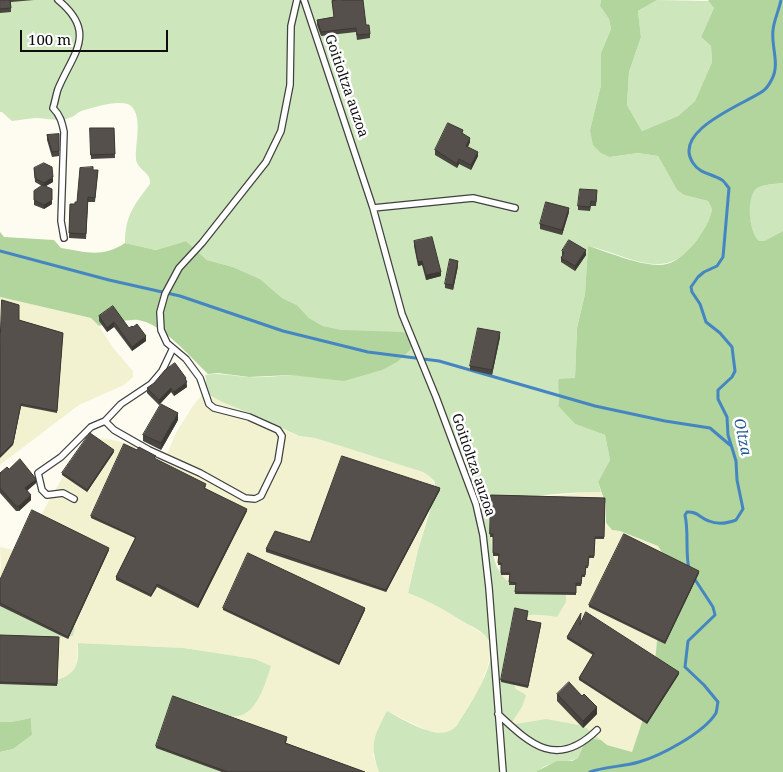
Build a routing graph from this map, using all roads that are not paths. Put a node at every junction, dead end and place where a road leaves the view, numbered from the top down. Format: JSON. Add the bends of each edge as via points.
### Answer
{"nodes":[{"id":1,"x":58,"y":0,"type":"edge"},
{"id":2,"x":297,"y":0,"type":"edge"},
{"id":3,"x":304,"y":0,"type":"edge"},
{"id":4,"x":373,"y":208,"type":"junction"},
{"id":5,"x":514,"y":208,"type":"dead end"},
{"id":6,"x":64,"y":238,"type":"dead end"},
{"id":7,"x":173,"y":348,"type":"junction"},
{"id":8,"x":105,"y":421,"type":"junction"},
{"id":9,"x":74,"y":499,"type":"dead end"},
{"id":10,"x":498,"y":714,"type":"junction"},
{"id":11,"x":597,"y":730,"type":"dead end"},
{"id":12,"x":503,"y":772,"type":"edge"}],
"edges":[{"from":1,"to":6,"type":"lane","via":[[75,18],[80,40],[57,90],[53,108],[64,132],[61,222]]},
{"from":2,"to":7,"type":"lane","via":[[291,26],[290,85],[281,131],[266,162],[179,268],[165,294],[160,312],[161,330]]},
{"from":3,"to":4,"type":"lane","name":"Goitioltza auzoa"},
{"from":4,"to":5,"type":"lane","via":[[473,198]]},
{"from":4,"to":10,"type":"lane","name":"Goitioltza auzoa","via":[[402,314],[476,504],[488,579]]},
{"from":7,"to":8,"type":"lane","via":[[162,371],[151,384],[121,404]]},
{"from":7,"to":8,"type":"lane","via":[[200,378],[209,404],[278,430],[282,436],[278,461],[261,496],[245,498],[149,450],[114,430]]},
{"from":8,"to":9,"type":"lane","via":[[90,428],[61,457],[38,473],[42,490],[47,495],[63,493]]},
{"from":10,"to":11,"type":"lane","via":[[530,743],[544,749],[568,748],[581,743]]},
{"from":10,"to":12,"type":"lane","name":"Goitioltza auzoa"}]}
